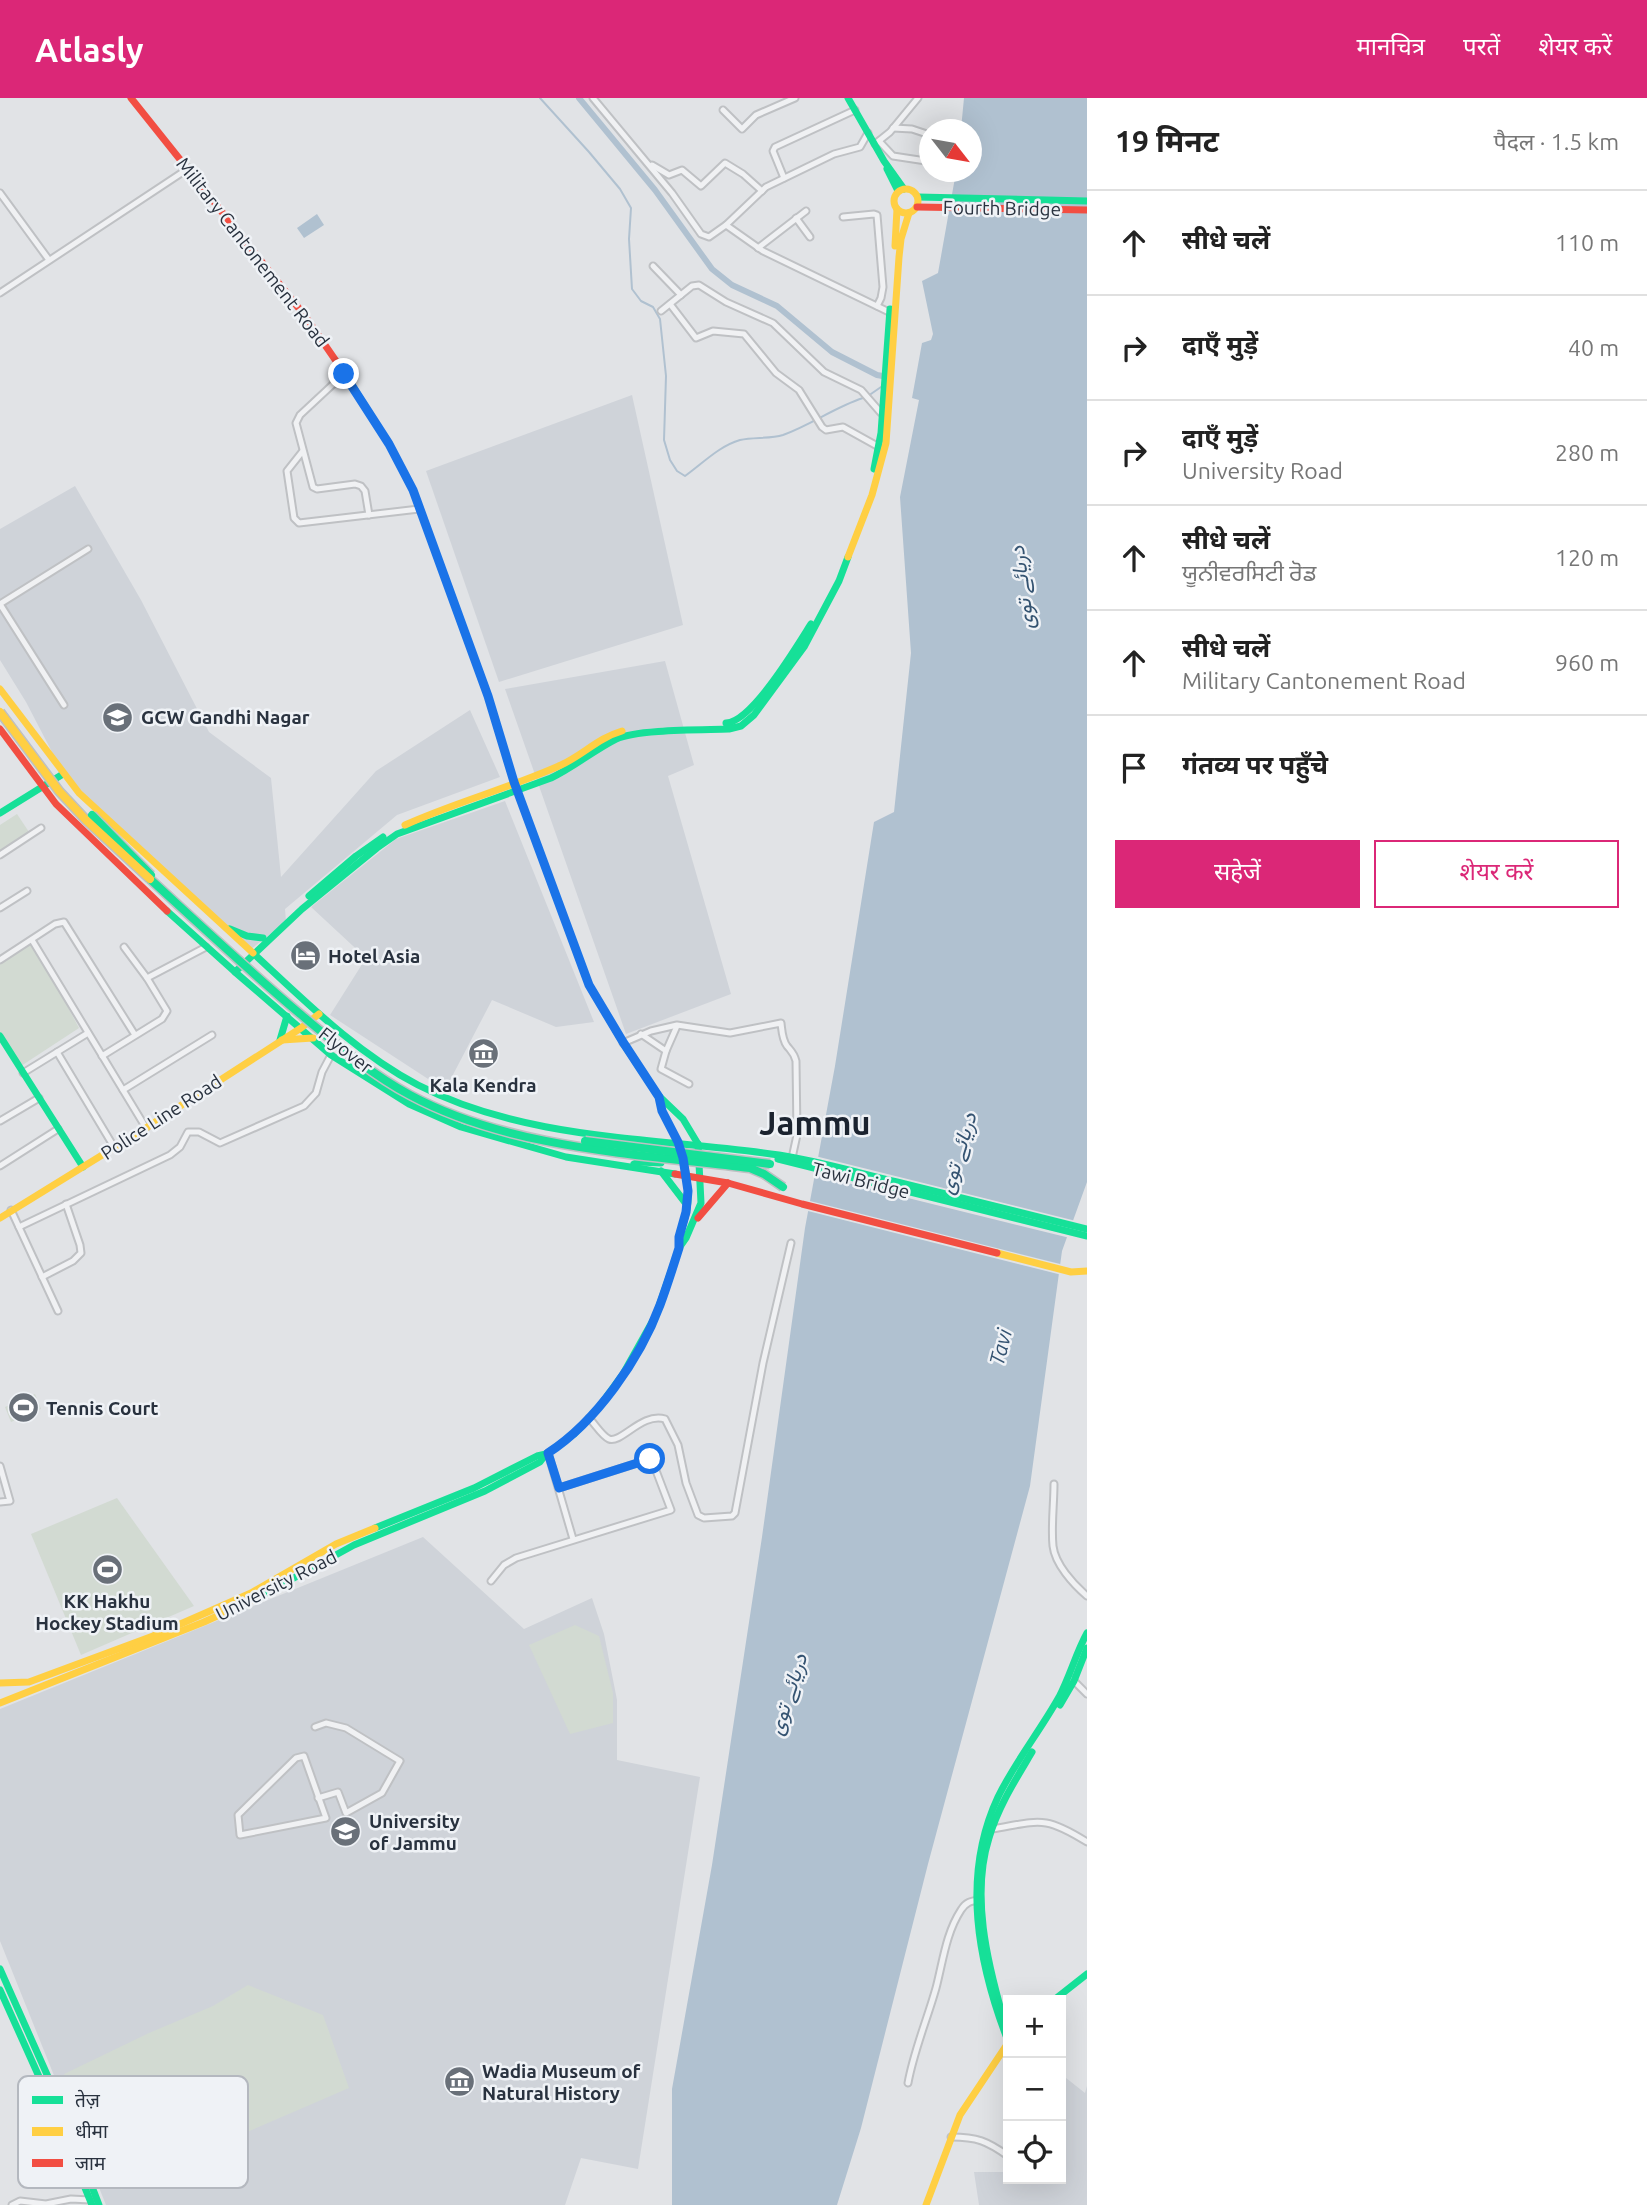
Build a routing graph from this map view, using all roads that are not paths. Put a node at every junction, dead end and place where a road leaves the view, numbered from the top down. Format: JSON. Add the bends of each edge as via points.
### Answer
{"nodes":[{"id":1,"x":131,"y":98,"type":"edge"},
{"id":2,"x":593,"y":98,"type":"edge"},
{"id":3,"x":794,"y":98,"type":"edge"},
{"id":4,"x":848,"y":98,"type":"edge"},
{"id":5,"x":909,"y":98,"type":"edge"},
{"id":6,"x":916,"y":100,"type":"edge"},
{"id":7,"x":723,"y":110,"type":"dead end"},
{"id":8,"x":855,"y":110,"type":"junction"},
{"id":9,"x":893,"y":128,"type":"junction"},
{"id":10,"x":919,"y":131,"type":"edge"},
{"id":11,"x":868,"y":132,"type":"junction"},
{"id":12,"x":877,"y":143,"type":"junction"},
{"id":13,"x":919,"y":160,"type":"edge"},
{"id":14,"x":646,"y":161,"type":"junction"},
{"id":15,"x":189,"y":168,"type":"junction"},
{"id":16,"x":784,"y":178,"type":"junction"},
{"id":17,"x":901,"y":190,"type":"junction"},
{"id":18,"x":762,"y":191,"type":"junction"},
{"id":19,"x":0,"y":193,"type":"edge"},
{"id":20,"x":1087,"y":201,"type":"edge"},
{"id":21,"x":917,"y":202,"type":"junction"},
{"id":22,"x":897,"y":209,"type":"junction"},
{"id":23,"x":1087,"y":210,"type":"edge"},
{"id":24,"x":806,"y":211,"type":"dead end"},
{"id":25,"x":909,"y":213,"type":"junction"},
{"id":26,"x":843,"y":217,"type":"dead end"},
{"id":27,"x":796,"y":218,"type":"junction"},
{"id":28,"x":726,"y":225,"type":"junction"},
{"id":29,"x":810,"y":237,"type":"dead end"},
{"id":30,"x":758,"y":248,"type":"junction"},
{"id":31,"x":49,"y":260,"type":"junction"},
{"id":32,"x":653,"y":266,"type":"dead end"},
{"id":33,"x":0,"y":293,"type":"edge"},
{"id":34,"x":681,"y":295,"type":"junction"},
{"id":35,"x":670,"y":304,"type":"junction"},
{"id":36,"x":877,"y":306,"type":"junction"},
{"id":37,"x":661,"y":311,"type":"dead end"},
{"id":38,"x":890,"y":312,"type":"junction"},
{"id":39,"x":891,"y":327,"type":"junction"},
{"id":40,"x":344,"y":374,"type":"junction"},
{"id":41,"x":886,"y":400,"type":"junction"},
{"id":42,"x":881,"y":413,"type":"junction"},
{"id":43,"x":879,"y":447,"type":"junction"},
{"id":44,"x":302,"y":452,"type":"junction"},
{"id":45,"x":419,"y":509,"type":"junction"},
{"id":46,"x":369,"y":515,"type":"junction"},
{"id":47,"x":88,"y":549,"type":"dead end"},
{"id":48,"x":0,"y":604,"type":"edge"},
{"id":49,"x":0,"y":689,"type":"edge"},
{"id":50,"x":64,"y":705,"type":"dead end"},
{"id":51,"x":0,"y":712,"type":"edge"},
{"id":52,"x":0,"y":729,"type":"edge"},
{"id":53,"x":63,"y":774,"type":"junction"},
{"id":54,"x":516,"y":785,"type":"junction"},
{"id":55,"x":43,"y":786,"type":"junction"},
{"id":56,"x":79,"y":793,"type":"junction"},
{"id":57,"x":0,"y":813,"type":"edge"},
{"id":58,"x":41,"y":828,"type":"dead end"},
{"id":59,"x":0,"y":855,"type":"edge"},
{"id":60,"x":27,"y":891,"type":"dead end"},
{"id":61,"x":0,"y":908,"type":"edge"},
{"id":62,"x":223,"y":925,"type":"junction"},
{"id":63,"x":263,"y":938,"type":"junction"},
{"id":64,"x":32,"y":940,"type":"junction"},
{"id":65,"x":207,"y":946,"type":"junction"},
{"id":66,"x":124,"y":947,"type":"dead end"},
{"id":67,"x":252,"y":952,"type":"junction"},
{"id":68,"x":0,"y":960,"type":"edge"},
{"id":69,"x":234,"y":971,"type":"junction"},
{"id":70,"x":147,"y":978,"type":"junction"},
{"id":71,"x":319,"y":1014,"type":"junction"},
{"id":72,"x":287,"y":1016,"type":"junction"},
{"id":73,"x":677,"y":1025,"type":"junction"},
{"id":74,"x":301,"y":1028,"type":"junction"},
{"id":75,"x":88,"y":1033,"type":"junction"},
{"id":76,"x":641,"y":1034,"type":"junction"},
{"id":77,"x":135,"y":1035,"type":"junction"},
{"id":78,"x":212,"y":1035,"type":"dead end"},
{"id":79,"x":0,"y":1036,"type":"edge"},
{"id":80,"x":313,"y":1038,"type":"junction"},
{"id":81,"x":280,"y":1040,"type":"junction"},
{"id":82,"x":623,"y":1042,"type":"junction"},
{"id":83,"x":57,"y":1052,"type":"junction"},
{"id":84,"x":666,"y":1052,"type":"junction"},
{"id":85,"x":102,"y":1055,"type":"junction"},
{"id":86,"x":331,"y":1055,"type":"junction"},
{"id":87,"x":23,"y":1073,"type":"junction"},
{"id":88,"x":689,"y":1084,"type":"dead end"},
{"id":89,"x":123,"y":1090,"type":"junction"},
{"id":90,"x":659,"y":1097,"type":"junction"},
{"id":91,"x":39,"y":1098,"type":"junction"},
{"id":92,"x":0,"y":1121,"type":"edge"},
{"id":93,"x":146,"y":1128,"type":"junction"},
{"id":94,"x":58,"y":1129,"type":"junction"},
{"id":95,"x":654,"y":1141,"type":"junction"},
{"id":96,"x":678,"y":1142,"type":"junction"},
{"id":97,"x":698,"y":1144,"type":"junction"},
{"id":98,"x":114,"y":1147,"type":"junction"},
{"id":99,"x":794,"y":1161,"type":"junction"},
{"id":100,"x":809,"y":1164,"type":"junction"},
{"id":101,"x":0,"y":1166,"type":"edge"},
{"id":102,"x":631,"y":1166,"type":"junction"},
{"id":103,"x":83,"y":1167,"type":"junction"},
{"id":104,"x":660,"y":1171,"type":"junction"},
{"id":105,"x":687,"y":1176,"type":"junction"},
{"id":106,"x":700,"y":1177,"type":"junction"},
{"id":107,"x":728,"y":1183,"type":"junction"},
{"id":108,"x":799,"y":1203,"type":"junction"},
{"id":109,"x":66,"y":1204,"type":"junction"},
{"id":110,"x":687,"y":1205,"type":"junction"},
{"id":111,"x":12,"y":1210,"type":"junction"},
{"id":112,"x":0,"y":1218,"type":"edge"},
{"id":113,"x":19,"y":1227,"type":"junction"},
{"id":114,"x":1087,"y":1229,"type":"edge"},
{"id":115,"x":689,"y":1230,"type":"junction"},
{"id":116,"x":1087,"y":1236,"type":"edge"},
{"id":117,"x":791,"y":1243,"type":"dead end"},
{"id":118,"x":679,"y":1248,"type":"junction"},
{"id":119,"x":1087,"y":1271,"type":"edge"},
{"id":120,"x":42,"y":1277,"type":"junction"},
{"id":121,"x":58,"y":1311,"type":"dead end"},
{"id":122,"x":589,"y":1418,"type":"junction"},
{"id":123,"x":547,"y":1454,"type":"junction"},
{"id":124,"x":1,"y":1470,"type":"edge"},
{"id":125,"x":1054,"y":1483,"type":"dead end"},
{"id":126,"x":559,"y":1488,"type":"junction"},
{"id":127,"x":0,"y":1502,"type":"edge"},
{"id":128,"x":573,"y":1539,"type":"junction"},
{"id":129,"x":491,"y":1581,"type":"dead end"},
{"id":130,"x":1087,"y":1596,"type":"edge"},
{"id":131,"x":1087,"y":1633,"type":"edge"},
{"id":132,"x":1087,"y":1648,"type":"edge"},
{"id":133,"x":1072,"y":1679,"type":"junction"},
{"id":134,"x":0,"y":1683,"type":"edge"},
{"id":135,"x":31,"y":1686,"type":"junction"},
{"id":136,"x":1087,"y":1694,"type":"edge"},
{"id":137,"x":0,"y":1703,"type":"edge"},
{"id":138,"x":315,"y":1727,"type":"dead end"},
{"id":139,"x":318,"y":1798,"type":"junction"},
{"id":140,"x":992,"y":1829,"type":"junction"},
{"id":141,"x":1087,"y":1842,"type":"edge"},
{"id":142,"x":980,"y":1900,"type":"junction"},
{"id":143,"x":0,"y":1969,"type":"edge"},
{"id":144,"x":1087,"y":1974,"type":"edge"},
{"id":145,"x":0,"y":1990,"type":"edge"},
{"id":146,"x":1060,"y":1995,"type":"edge"},
{"id":147,"x":1003,"y":2012,"type":"edge"},
{"id":148,"x":1003,"y":2030,"type":"edge"},
{"id":149,"x":1003,"y":2050,"type":"edge"},
{"id":150,"x":1004,"y":2058,"type":"edge"},
{"id":151,"x":39,"y":2076,"type":"edge"},
{"id":152,"x":48,"y":2076,"type":"edge"},
{"id":153,"x":908,"y":2082,"type":"dead end"},
{"id":154,"x":957,"y":2124,"type":"junction"},
{"id":155,"x":951,"y":2137,"type":"junction"},
{"id":156,"x":1003,"y":2153,"type":"edge"},
{"id":157,"x":94,"y":2203,"type":"edge"},
{"id":158,"x":12,"y":2205,"type":"edge"},
{"id":159,"x":926,"y":2205,"type":"edge"}],
"edges":[{"from":1,"to":15,"type":"main road","name":"Military Cantonement Road"},
{"from":2,"to":14,"type":"street"},
{"from":3,"to":7,"type":"street","via":[[756,115],[742,129]]},
{"from":4,"to":8,"type":"main road"},
{"from":5,"to":6,"type":"street"},
{"from":6,"to":9,"type":"street"},
{"from":8,"to":11,"type":"main road"},
{"from":8,"to":16,"type":"street","via":[[775,147]]},
{"from":9,"to":10,"type":"street"},
{"from":9,"to":12,"type":"street"},
{"from":11,"to":12,"type":"main road"},
{"from":11,"to":16,"type":"street","via":[[860,146]]},
{"from":12,"to":13,"type":"street","via":[[893,156]]},
{"from":12,"to":17,"type":"main road","via":[[891,180]]},
{"from":14,"to":18,"type":"street","via":[[669,175],[682,170],[700,186],[725,163]]},
{"from":14,"to":28,"type":"street","via":[[701,234],[709,237]]},
{"from":15,"to":31,"type":"street"},
{"from":15,"to":40,"type":"main road","name":"Military Cantonement Road","via":[[305,316]]},
{"from":16,"to":18,"type":"street"},
{"from":17,"to":21,"type":"main road","via":[[913,191]]},
{"from":17,"to":22,"type":"main road","via":[[894,198]]},
{"from":18,"to":28,"type":"street"},
{"from":19,"to":31,"type":"street"},
{"from":20,"to":21,"type":"main road","name":"Fourth Bridge"},
{"from":21,"to":23,"type":"main road","name":"Fourth Bridge"},
{"from":21,"to":25,"type":"main road"},
{"from":22,"to":25,"type":"main road"},
{"from":22,"to":38,"type":"main road"},
{"from":24,"to":27,"type":"street"},
{"from":25,"to":39,"type":"main road","via":[[901,239]]},
{"from":26,"to":36,"type":"street","via":[[877,215],[883,292]]},
{"from":27,"to":29,"type":"street"},
{"from":27,"to":30,"type":"street"},
{"from":28,"to":30,"type":"street"},
{"from":30,"to":36,"type":"street"},
{"from":31,"to":33,"type":"street"},
{"from":32,"to":34,"type":"street"},
{"from":34,"to":35,"type":"street"},
{"from":34,"to":42,"type":"street","via":[[699,285],[768,319],[824,372],[861,390]]},
{"from":35,"to":37,"type":"street"},
{"from":35,"to":43,"type":"street","via":[[696,338],[713,331],[744,334],[776,373],[799,390],[826,430],[843,427]]},
{"from":36,"to":38,"type":"street"},
{"from":38,"to":39,"type":"main road"},
{"from":39,"to":41,"type":"main road"},
{"from":40,"to":44,"type":"street","via":[[297,418]]},
{"from":40,"to":45,"type":"main road","name":"Military Cantonement Road","via":[[389,444]]},
{"from":41,"to":42,"type":"main road"},
{"from":41,"to":54,"type":"main road","via":[[886,443],[880,471],[839,581],[804,647],[750,719],[729,729],[618,738],[561,774]]},
{"from":42,"to":43,"type":"main road"},
{"from":43,"to":54,"type":"main road","via":[[866,496],[827,593],[791,655],[742,716],[730,723],[619,731]]},
{"from":44,"to":46,"type":"street","via":[[314,488],[361,486]]},
{"from":44,"to":46,"type":"street","via":[[287,471],[295,520],[304,523]]},
{"from":45,"to":46,"type":"street"},
{"from":45,"to":54,"type":"main road","name":"Military Cantonement Road"},
{"from":47,"to":48,"type":"street"},
{"from":48,"to":50,"type":"street"},
{"from":49,"to":53,"type":"main road"},
{"from":51,"to":108,"type":"main road","name":"Flyover","bridge":true,"via":[[59,791],[95,829],[245,967],[382,1078],[453,1114],[524,1137],[750,1168],[783,1187]]},
{"from":52,"to":55,"type":"main road"},
{"from":53,"to":55,"type":"main road"},
{"from":53,"to":56,"type":"main road"},
{"from":54,"to":63,"type":"main road","via":[[431,813],[379,839]]},
{"from":54,"to":67,"type":"main road","via":[[390,838]]},
{"from":54,"to":82,"type":"main road","name":"Military Cantonement Road","via":[[589,985]]},
{"from":55,"to":57,"type":"main road"},
{"from":55,"to":65,"type":"main road","via":[[143,889]]},
{"from":56,"to":62,"type":"main road"},
{"from":56,"to":99,"type":"main road","name":"Flyover","bridge":true,"via":[[92,815],[153,877],[248,964],[346,1046],[415,1092],[486,1121],[535,1134],[770,1164]]},
{"from":58,"to":59,"type":"street"},
{"from":60,"to":61,"type":"street"},
{"from":62,"to":63,"type":"main road"},
{"from":62,"to":67,"type":"main road"},
{"from":63,"to":67,"type":"main road"},
{"from":64,"to":68,"type":"street"},
{"from":64,"to":75,"type":"street"},
{"from":64,"to":77,"type":"street","via":[[64,922]]},
{"from":65,"to":69,"type":"main road"},
{"from":65,"to":70,"type":"street"},
{"from":66,"to":70,"type":"street"},
{"from":67,"to":69,"type":"main road"},
{"from":67,"to":71,"type":"main road"},
{"from":69,"to":72,"type":"main road"},
{"from":70,"to":77,"type":"street","via":[[167,1011]]},
{"from":71,"to":74,"type":"main road","name":"Police Line Road"},
{"from":71,"to":95,"type":"main road","via":[[388,1067],[458,1103],[527,1124]]},
{"from":72,"to":74,"type":"main road"},
{"from":72,"to":81,"type":"main road"},
{"from":73,"to":76,"type":"street"},
{"from":73,"to":84,"type":"street"},
{"from":73,"to":99,"type":"street","via":[[730,1033],[781,1023],[796,1061]]},
{"from":74,"to":80,"type":"main road"},
{"from":74,"to":81,"type":"main road","name":"Police Line Road"},
{"from":75,"to":83,"type":"street"},
{"from":75,"to":85,"type":"street"},
{"from":76,"to":82,"type":"street"},
{"from":76,"to":84,"type":"street"},
{"from":77,"to":85,"type":"street"},
{"from":78,"to":89,"type":"street"},
{"from":79,"to":87,"type":"main road"},
{"from":80,"to":81,"type":"main road"},
{"from":80,"to":86,"type":"main road"},
{"from":81,"to":93,"type":"main road","name":"Police Line Road"},
{"from":82,"to":90,"type":"main road","name":"Military Cantonement Road"},
{"from":83,"to":87,"type":"street"},
{"from":83,"to":98,"type":"street"},
{"from":84,"to":88,"type":"street","via":[[661,1069]]},
{"from":85,"to":89,"type":"street"},
{"from":86,"to":102,"type":"main road","via":[[409,1104],[461,1128],[566,1157]]},
{"from":86,"to":109,"type":"street","via":[[316,1093],[300,1108],[220,1143],[199,1132],[188,1132],[170,1155]]},
{"from":87,"to":91,"type":"main road"},
{"from":89,"to":93,"type":"street"},
{"from":90,"to":96,"type":"main road","name":"Military Cantonement Road"},
{"from":90,"to":97,"type":"main road","via":[[683,1119]]},
{"from":91,"to":92,"type":"street"},
{"from":91,"to":94,"type":"main road"},
{"from":93,"to":98,"type":"main road","name":"Police Line Road"},
{"from":94,"to":101,"type":"street"},
{"from":94,"to":103,"type":"main road"},
{"from":95,"to":96,"type":"main road"},
{"from":95,"to":102,"type":"main road","via":[[665,1149],[661,1163]]},
{"from":96,"to":97,"type":"main road"},
{"from":96,"to":105,"type":"main road","name":"Military Cantonement Road"},
{"from":97,"to":99,"type":"main road"},
{"from":97,"to":106,"type":"main road"},
{"from":98,"to":103,"type":"main road","name":"Police Line Road"},
{"from":99,"to":100,"type":"main road","name":"Tawi Bridge"},
{"from":100,"to":114,"type":"main road"},
{"from":100,"to":116,"type":"main road","name":"Tawi Bridge"},
{"from":102,"to":104,"type":"main road"},
{"from":103,"to":111,"type":"main road","name":"Police Line Road"},
{"from":104,"to":105,"type":"main road"},
{"from":104,"to":110,"type":"main road"},
{"from":105,"to":106,"type":"main road"},
{"from":105,"to":110,"type":"main road","name":"Military Cantonement Road"},
{"from":106,"to":107,"type":"main road"},
{"from":106,"to":115,"type":"main road","via":[[701,1203]]},
{"from":107,"to":108,"type":"main road"},
{"from":107,"to":115,"type":"main road"},
{"from":108,"to":119,"type":"main road","via":[[1071,1272]]},
{"from":109,"to":113,"type":"street"},
{"from":109,"to":120,"type":"street","via":[[80,1254]]},
{"from":110,"to":118,"type":"main road","name":"Military Cantonement Road"},
{"from":111,"to":112,"type":"main road","name":"Police Line Road"},
{"from":111,"to":113,"type":"street"},
{"from":113,"to":120,"type":"street"},
{"from":115,"to":118,"type":"main road"},
{"from":117,"to":122,"type":"street","via":[[733,1516],[698,1515],[678,1445],[665,1419],[653,1418],[611,1440]]},
{"from":118,"to":122,"type":"main road","name":"University Road","via":[[643,1340]]},
{"from":120,"to":121,"type":"street"},
{"from":122,"to":123,"type":"main road","name":"University Road"},
{"from":123,"to":126,"type":"street"},
{"from":123,"to":135,"type":"main road","name":"University Road","via":[[485,1491],[354,1545],[254,1600],[156,1642]]},
{"from":124,"to":127,"type":"street","via":[[10,1501]]},
{"from":125,"to":130,"type":"street","via":[[1053,1548],[1076,1587]]},
{"from":126,"to":128,"type":"street"},
{"from":126,"to":128,"type":"street","via":[[650,1459],[671,1510]]},
{"from":128,"to":129,"type":"street","via":[[507,1562]]},
{"from":131,"to":133,"type":"main road"},
{"from":132,"to":133,"type":"main road"},
{"from":133,"to":136,"type":"street"},
{"from":133,"to":140,"type":"main road"},
{"from":133,"to":142,"type":"main road","via":[[993,1809],[978,1856]]},
{"from":134,"to":135,"type":"main road","name":"University Road"},
{"from":135,"to":137,"type":"main road","name":"University Road"},
{"from":138,"to":139,"type":"street","via":[[326,1723],[346,1728],[400,1760],[382,1793],[346,1812],[338,1793]]},
{"from":139,"to":139,"type":"street","via":[[304,1756],[296,1758],[238,1815],[240,1835],[326,1818]]},
{"from":140,"to":141,"type":"street","via":[[1038,1821]]},
{"from":140,"to":142,"type":"main road"},
{"from":142,"to":147,"type":"main road"},
{"from":142,"to":148,"type":"main road","via":[[985,1976]]},
{"from":142,"to":153,"type":"street","via":[[965,1904],[946,1942]]},
{"from":143,"to":152,"type":"main road"},
{"from":144,"to":146,"type":"main road"},
{"from":145,"to":151,"type":"main road"},
{"from":149,"to":154,"type":"main road"},
{"from":150,"to":154,"type":"main road"},
{"from":154,"to":155,"type":"main road"},
{"from":155,"to":156,"type":"street","via":[[984,2140]]},
{"from":155,"to":159,"type":"main road"},
{"from":157,"to":158,"type":"street","via":[[71,2199]]}]}
